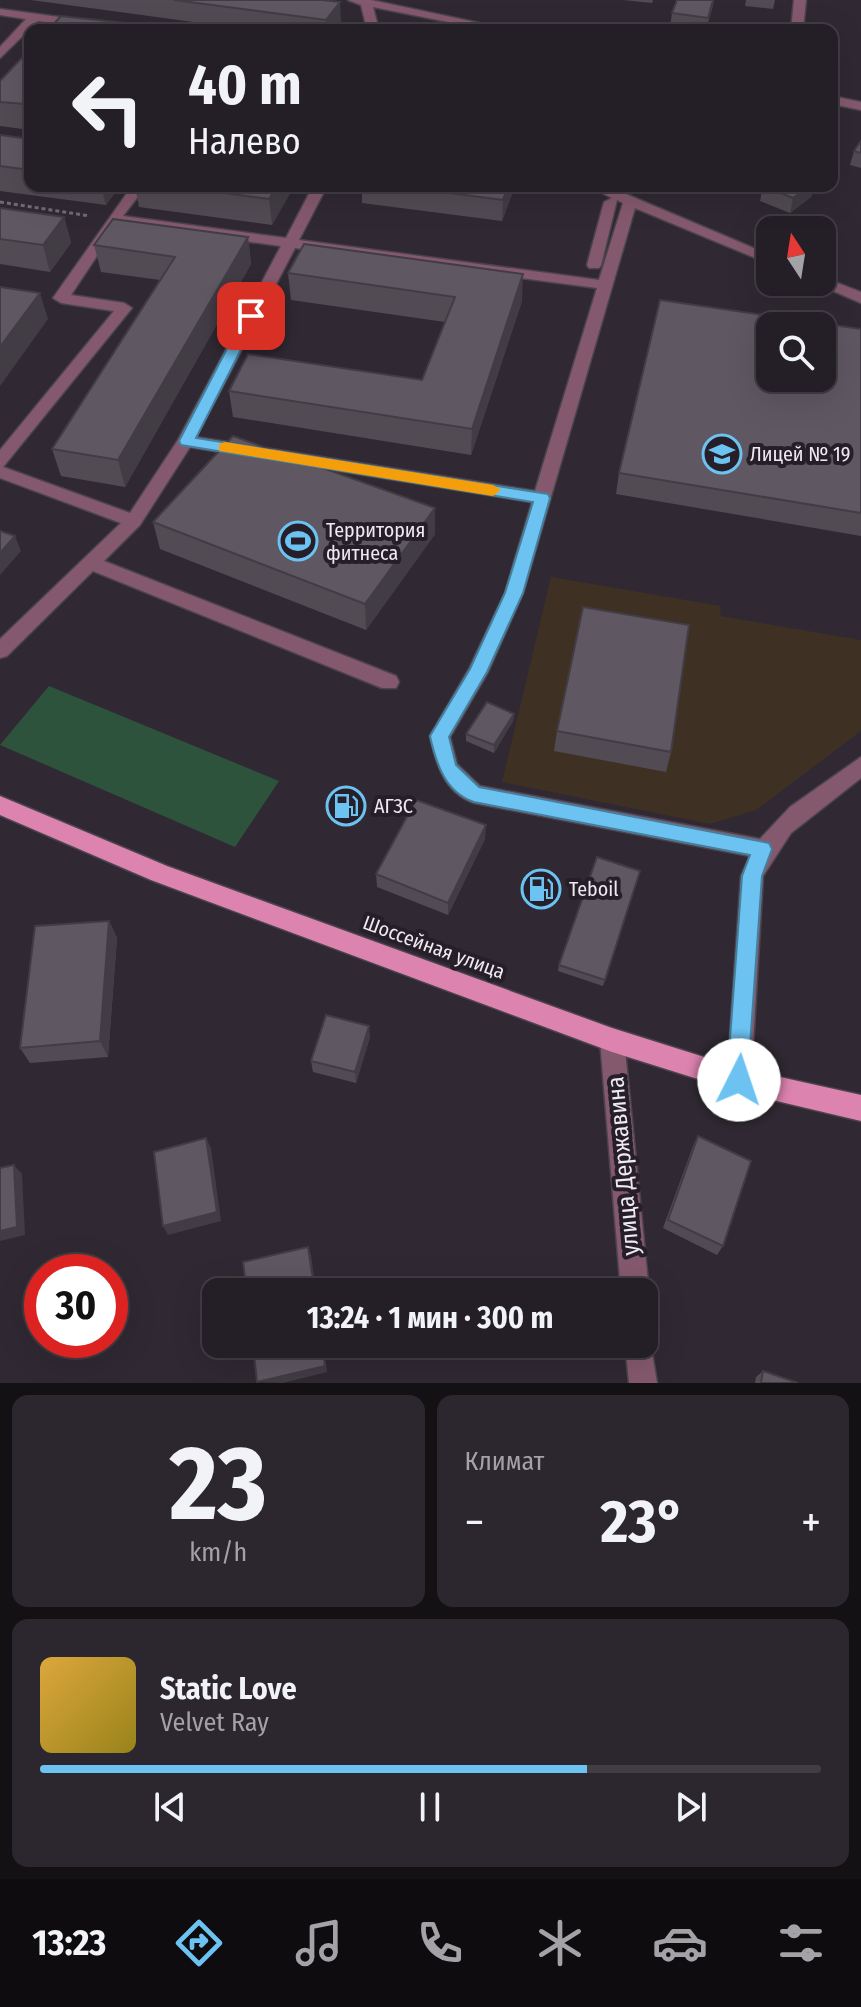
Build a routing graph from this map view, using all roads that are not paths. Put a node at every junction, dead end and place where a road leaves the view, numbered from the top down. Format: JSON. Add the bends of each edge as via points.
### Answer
{"nodes":[{"id":1,"x":800,"y":0,"type":"edge"},
{"id":2,"x":360,"y":1,"type":"edge"},
{"id":3,"x":385,"y":2,"type":"edge"},
{"id":4,"x":0,"y":12,"type":"edge"},
{"id":5,"x":35,"y":17,"type":"junction"},
{"id":6,"x":28,"y":24,"type":"edge"},
{"id":7,"x":84,"y":24,"type":"edge"},
{"id":8,"x":370,"y":24,"type":"edge"},
{"id":9,"x":480,"y":24,"type":"edge"},
{"id":10,"x":798,"y":24,"type":"edge"},
{"id":11,"x":24,"y":29,"type":"edge"},
{"id":12,"x":0,"y":54,"type":"edge"},
{"id":13,"x":838,"y":101,"type":"edge"},
{"id":14,"x":861,"y":106,"type":"edge"},
{"id":15,"x":134,"y":192,"type":"edge"},
{"id":16,"x":317,"y":192,"type":"edge"},
{"id":17,"x":605,"y":192,"type":"edge"},
{"id":18,"x":621,"y":202,"type":"junction"},
{"id":19,"x":114,"y":219,"type":"junction"},
{"id":20,"x":290,"y":241,"type":"junction"},
{"id":21,"x":756,"y":255,"type":"edge"},
{"id":22,"x":594,"y":265,"type":"dead end"},
{"id":23,"x":605,"y":285,"type":"junction"},
{"id":24,"x":836,"y":287,"type":"edge"},
{"id":25,"x":861,"y":298,"type":"edge"},
{"id":26,"x":186,"y":441,"type":"junction"},
{"id":27,"x":0,"y":462,"type":"edge"},
{"id":28,"x":0,"y":472,"type":"edge"},
{"id":29,"x":542,"y":498,"type":"junction"},
{"id":30,"x":134,"y":521,"type":"junction"},
{"id":31,"x":93,"y":564,"type":"junction"},
{"id":32,"x":0,"y":651,"type":"edge"},
{"id":33,"x":389,"y":682,"type":"dead end"},
{"id":34,"x":861,"y":766,"type":"edge"},
{"id":35,"x":0,"y":805,"type":"edge"},
{"id":36,"x":762,"y":849,"type":"junction"},
{"id":37,"x":612,"y":1040,"type":"junction"},
{"id":38,"x":739,"y":1080,"type":"junction"},
{"id":39,"x":861,"y":1108,"type":"edge"},
{"id":40,"x":634,"y":1278,"type":"edge"},
{"id":41,"x":640,"y":1358,"type":"edge"},
{"id":42,"x":643,"y":1383,"type":"edge"}],
"edges":[{"from":1,"to":10,"type":"street"},
{"from":2,"to":3,"type":"street"},
{"from":2,"to":8,"type":"street"},
{"from":3,"to":9,"type":"street"},
{"from":4,"to":5,"type":"street"},
{"from":5,"to":6,"type":"street"},
{"from":5,"to":7,"type":"street"},
{"from":11,"to":12,"type":"street"},
{"from":13,"to":14,"type":"street"},
{"from":15,"to":19,"type":"street"},
{"from":16,"to":20,"type":"street"},
{"from":17,"to":18,"type":"street"},
{"from":18,"to":21,"type":"street"},
{"from":18,"to":22,"type":"street"},
{"from":18,"to":23,"type":"street"},
{"from":19,"to":20,"type":"street"},
{"from":19,"to":27,"type":"street","via":[[53,297],[124,308]]},
{"from":20,"to":23,"type":"street"},
{"from":20,"to":26,"type":"street"},
{"from":23,"to":29,"type":"street"},
{"from":24,"to":25,"type":"street"},
{"from":26,"to":29,"type":"street"},
{"from":26,"to":30,"type":"street"},
{"from":28,"to":30,"type":"street"},
{"from":29,"to":36,"type":"street","via":[[514,593],[478,672],[440,736],[447,768],[474,794]]},
{"from":30,"to":31,"type":"street"},
{"from":31,"to":32,"type":"street"},
{"from":31,"to":33,"type":"street"},
{"from":34,"to":36,"type":"street","via":[[790,819]]},
{"from":35,"to":37,"type":"main road","name":"Шоссейная улица","via":[[159,873]]},
{"from":36,"to":38,"type":"street","via":[[752,876]]},
{"from":37,"to":38,"type":"main road","name":"Шоссейная улица"},
{"from":37,"to":40,"type":"street","name":"улица Державина"},
{"from":38,"to":39,"type":"main road","name":"Шоссейная улица"},
{"from":41,"to":42,"type":"street"}]}
